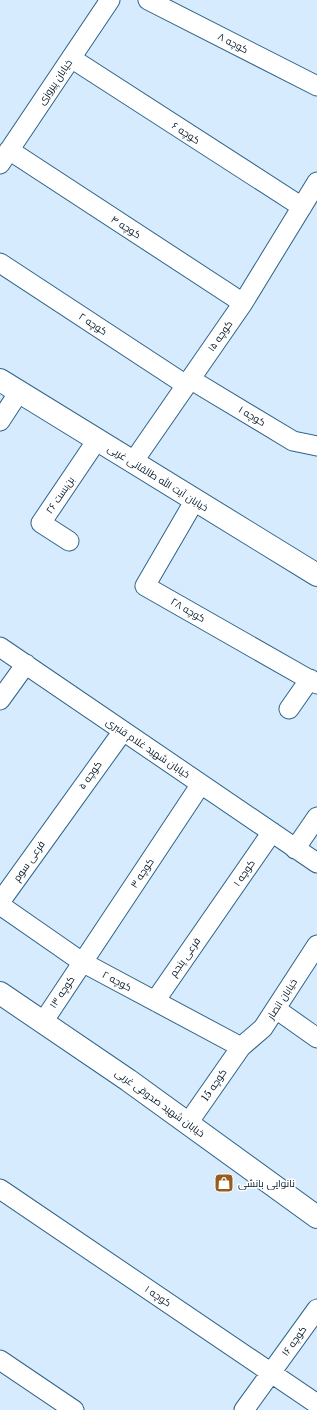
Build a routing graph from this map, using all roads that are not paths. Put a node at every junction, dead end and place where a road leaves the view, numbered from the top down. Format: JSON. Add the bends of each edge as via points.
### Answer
{"nodes":[{"id":1,"x":110,"y":0,"type":"edge"},
{"id":2,"x":148,"y":0,"type":"edge"},
{"id":3,"x":71,"y":58,"type":"junction"},
{"id":4,"x":317,"y":86,"type":"edge"},
{"id":5,"x":5,"y":157,"type":"edge"},
{"id":6,"x":317,"y":182,"type":"edge"},
{"id":7,"x":302,"y":207,"type":"junction"},
{"id":8,"x":0,"y":263,"type":"edge"},
{"id":9,"x":243,"y":303,"type":"junction"},
{"id":10,"x":0,"y":380,"type":"edge"},
{"id":11,"x":188,"y":382,"type":"junction"},
{"id":12,"x":19,"y":392,"type":"junction"},
{"id":13,"x":0,"y":421,"type":"edge"},
{"id":14,"x":97,"y":440,"type":"junction"},
{"id":15,"x":317,"y":446,"type":"edge"},
{"id":16,"x":133,"y":462,"type":"junction"},
{"id":17,"x":194,"y":500,"type":"junction"},
{"id":18,"x":69,"y":541,"type":"dead end"},
{"id":19,"x":317,"y":575,"type":"edge"},
{"id":20,"x":0,"y":647,"type":"edge"},
{"id":21,"x":26,"y":664,"type":"junction"},
{"id":22,"x":313,"y":681,"type":"edge"},
{"id":23,"x":0,"y":700,"type":"edge"},
{"id":24,"x":289,"y":710,"type":"dead end"},
{"id":25,"x":123,"y":731,"type":"junction"},
{"id":26,"x":201,"y":784,"type":"junction"},
{"id":27,"x":317,"y":818,"type":"edge"},
{"id":28,"x":58,"y":819,"type":"joint"},
{"id":29,"x":272,"y":832,"type":"junction"},
{"id":30,"x":295,"y":849,"type":"junction"},
{"id":31,"x":317,"y":863,"type":"edge"},
{"id":32,"x":0,"y":902,"type":"edge"},
{"id":33,"x":0,"y":905,"type":"edge"},
{"id":34,"x":215,"y":914,"type":"joint"},
{"id":35,"x":317,"y":946,"type":"edge"},
{"id":36,"x":82,"y":962,"type":"junction"},
{"id":37,"x":0,"y":993,"type":"edge"},
{"id":38,"x":155,"y":1001,"type":"junction"},
{"id":39,"x":276,"y":1009,"type":"junction"},
{"id":40,"x":43,"y":1022,"type":"junction"},
{"id":41,"x":317,"y":1038,"type":"edge"},
{"id":42,"x":241,"y":1047,"type":"junction"},
{"id":43,"x":188,"y":1123,"type":"junction"},
{"id":44,"x":0,"y":1189,"type":"edge"},
{"id":45,"x":316,"y":1215,"type":"edge"},
{"id":46,"x":317,"y":1309,"type":"edge"},
{"id":47,"x":0,"y":1360,"type":"edge"},
{"id":48,"x":271,"y":1373,"type":"junction"},
{"id":49,"x":317,"y":1404,"type":"edge"},
{"id":50,"x":74,"y":1410,"type":"edge"},
{"id":51,"x":244,"y":1410,"type":"edge"}],
"edges":[{"from":1,"to":3,"type":"street","name":"خیابان پیروزی"},
{"from":2,"to":4,"type":"street","name":"کوچه ۸"},
{"from":3,"to":5,"type":"street","name":"خیابان پیروزی"},
{"from":3,"to":7,"type":"street","name":"کوچه ۶"},
{"from":5,"to":9,"type":"street","name":"کوچه ۴"},
{"from":6,"to":7,"type":"street","name":"کوچه ۱۵"},
{"from":7,"to":9,"type":"street","name":"کوچه ۱۵"},
{"from":8,"to":11,"type":"street","name":"کوچه ۲"},
{"from":9,"to":11,"type":"street","name":"کوچه ۱۵"},
{"from":10,"to":12,"type":"street","name":"خیابان آیت الله طالقانی غربی"},
{"from":11,"to":15,"type":"street","name":"کوچه ۱","via":[[293,441]]},
{"from":11,"to":16,"type":"street","name":"کوچه ۱۵"},
{"from":12,"to":13,"type":"street"},
{"from":12,"to":14,"type":"street","name":"خیابان آیت الله طالقانی غربی"},
{"from":14,"to":16,"type":"street","name":"خیابان آیت الله طالقانی غربی"},
{"from":14,"to":18,"type":"street","name":"بن‌بست ۲۶","via":[[41,523]]},
{"from":16,"to":17,"type":"street","name":"خیابان آیت الله طالقانی غربی"},
{"from":17,"to":19,"type":"street","name":"خیابان آیت الله طالقانی غربی"},
{"from":17,"to":22,"type":"street","name":"کوچه ۲۸","via":[[145,586]]},
{"from":20,"to":21,"type":"street","name":"خیابان شهید غلام قنبری"},
{"from":21,"to":23,"type":"street"},
{"from":21,"to":25,"type":"street","name":"خیابان شهید غلام قنبری"},
{"from":22,"to":24,"type":"street"},
{"from":25,"to":26,"type":"street","name":"خیابان شهید غلام قنبری"},
{"from":25,"to":28,"type":"street","name":"کوچه ۵"},
{"from":26,"to":29,"type":"street","name":"خیابان شهید غلام قنبری"},
{"from":26,"to":36,"type":"street","name":"کوچه ۳"},
{"from":27,"to":30,"type":"street"},
{"from":28,"to":32,"type":"street","name":"فرعی سوم"},
{"from":29,"to":30,"type":"street","name":"خیابان شهید غلام قنبری"},
{"from":29,"to":34,"type":"street","name":"کوچه ۱"},
{"from":30,"to":31,"type":"street"},
{"from":33,"to":36,"type":"street","name":"کوچه ۲"},
{"from":34,"to":38,"type":"street","name":"فرعی پنجم"},
{"from":35,"to":39,"type":"street","name":"خیابان انصار"},
{"from":36,"to":38,"type":"street","name":"کوچه ۲"},
{"from":36,"to":40,"type":"street","name":"کوچه ۱۳"},
{"from":37,"to":40,"type":"street","name":"خیابان شهید صدوقی غربی"},
{"from":38,"to":42,"type":"street","name":"کوچه ۲"},
{"from":39,"to":41,"type":"street"},
{"from":39,"to":42,"type":"street","name":"خیابان انصار","via":[[263,1028]]},
{"from":40,"to":43,"type":"street","name":"خیابان شهید صدوقی غربی"},
{"from":42,"to":43,"type":"street","name":"کوچه 15"},
{"from":43,"to":45,"type":"street","name":"خیابان شهید صدوقی غربی"},
{"from":44,"to":48,"type":"street","name":"کوچه ۱"},
{"from":46,"to":48,"type":"street","name":"کوچه ۱۶"},
{"from":47,"to":50,"type":"street"},
{"from":48,"to":49,"type":"street","name":"کوچه ۱"},
{"from":48,"to":51,"type":"street","name":"کوچه ۱۶"}]}
